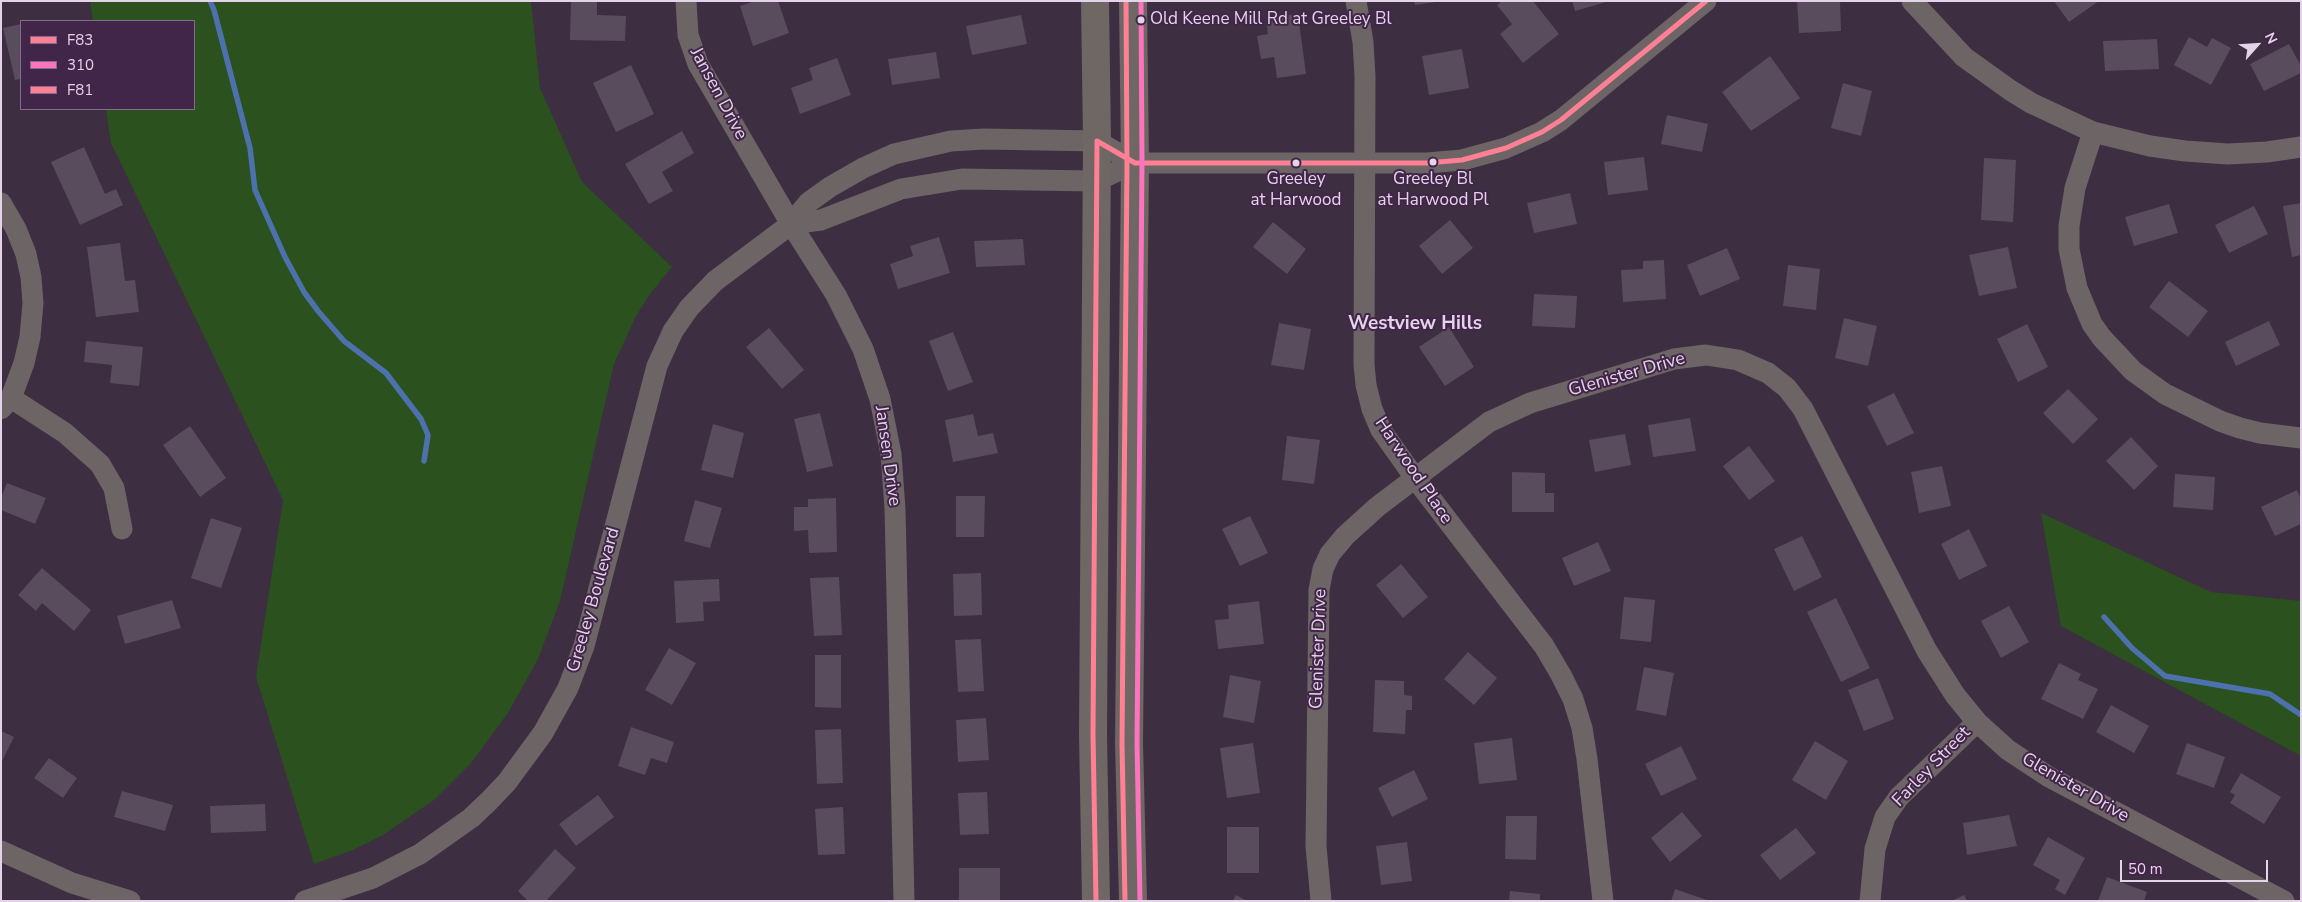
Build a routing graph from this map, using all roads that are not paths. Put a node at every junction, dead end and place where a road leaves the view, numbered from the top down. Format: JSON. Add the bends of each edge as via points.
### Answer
{"nodes":[{"id":1,"x":686,"y":1,"type":"edge"},
{"id":2,"x":1095,"y":1,"type":"edge"},
{"id":3,"x":1133,"y":1,"type":"edge"},
{"id":4,"x":1356,"y":1,"type":"edge"},
{"id":5,"x":1706,"y":1,"type":"edge"},
{"id":6,"x":1912,"y":1,"type":"edge"},
{"id":7,"x":2093,"y":132,"type":"junction"},
{"id":8,"x":1097,"y":141,"type":"junction"},
{"id":9,"x":2301,"y":147,"type":"edge"},
{"id":10,"x":1135,"y":163,"type":"junction"},
{"id":11,"x":1364,"y":164,"type":"junction"},
{"id":12,"x":1096,"y":181,"type":"junction"},
{"id":13,"x":1,"y":203,"type":"edge"},
{"id":14,"x":792,"y":224,"type":"junction"},
{"id":15,"x":6,"y":403,"type":"edge"},
{"id":16,"x":2301,"y":438,"type":"edge"},
{"id":17,"x":1414,"y":478,"type":"junction"},
{"id":18,"x":122,"y":529,"type":"dead end"},
{"id":19,"x":1977,"y":722,"type":"junction"},
{"id":20,"x":1,"y":851,"type":"edge"},
{"id":21,"x":130,"y":901,"type":"edge"},
{"id":22,"x":305,"y":901,"type":"edge"},
{"id":23,"x":904,"y":901,"type":"edge"},
{"id":24,"x":1096,"y":901,"type":"edge"},
{"id":25,"x":1133,"y":901,"type":"edge"},
{"id":26,"x":1321,"y":901,"type":"edge"},
{"id":27,"x":1603,"y":901,"type":"edge"},
{"id":28,"x":1870,"y":901,"type":"edge"},
{"id":29,"x":2284,"y":901,"type":"edge"}],
"edges":[{"from":1,"to":14,"type":"street","name":"Jansen Drive","via":[[688,35],[698,64]]},
{"from":2,"to":8,"type":"main road"},
{"from":3,"to":10,"type":"main road"},
{"from":4,"to":11,"type":"street","name":"Harwood Place","via":[[1365,76]]},
{"from":5,"to":11,"type":"street","name":"Greeley Boulevard","via":[[1588,100],[1542,132],[1506,148],[1462,160]]},
{"from":6,"to":7,"type":"street","via":[[1964,57],[2032,103]]},
{"from":7,"to":9,"type":"street","via":[[2185,151],[2228,154]]},
{"from":7,"to":16,"type":"street","via":[[2075,188],[2069,226],[2069,250],[2077,288],[2092,324],[2133,371],[2165,394],[2240,428]]},
{"from":8,"to":10,"type":"street","name":"Greeley Boulevard"},
{"from":8,"to":12,"type":"main road"},
{"from":8,"to":14,"type":"street","name":"Greeley Boulevard","via":[[976,139],[951,141],[894,154],[830,187],[809,202]]},
{"from":10,"to":11,"type":"street","name":"Greeley Boulevard"},
{"from":10,"to":12,"type":"street","name":"Greeley Boulevard"},
{"from":10,"to":25,"type":"main road","via":[[1130,733]]},
{"from":11,"to":17,"type":"street","name":"Harwood Place","via":[[1366,385],[1380,430]]},
{"from":12,"to":14,"type":"street","name":"Greeley Boulevard","via":[[962,179],[930,182],[901,189],[821,220]]},
{"from":12,"to":24,"type":"main road","via":[[1093,734]]},
{"from":13,"to":15,"type":"street","via":[[26,254],[33,290],[30,337],[24,363]]},
{"from":14,"to":22,"type":"street","name":"Greeley Boulevard","via":[[715,280],[689,308],[665,346],[650,387],[584,646],[568,688],[543,733],[507,782],[471,818],[420,854],[373,878]]},
{"from":14,"to":23,"type":"street","name":"Jansen Drive","via":[[836,295],[863,349],[880,399],[891,454]]},
{"from":15,"to":18,"type":"street","via":[[65,433],[100,464],[114,488]]},
{"from":17,"to":19,"type":"street","name":"Glenister Drive","via":[[1489,422],[1530,403],[1674,359],[1706,355],[1746,363],[1768,373],[1787,388],[1803,410],[1927,651]]},
{"from":17,"to":26,"type":"street","name":"Glenister Drive","via":[[1345,536],[1323,569],[1319,590],[1316,846]]},
{"from":17,"to":27,"type":"street","name":"Harwood Place","via":[[1544,646],[1572,699],[1582,728],[1587,759]]},
{"from":19,"to":28,"type":"street","name":"Farley Street","via":[[1899,797],[1885,817],[1874,849]]},
{"from":19,"to":29,"type":"street","name":"Glenister Drive","via":[[2008,750],[2049,777]]},
{"from":20,"to":21,"type":"street","via":[[72,883]]}]}
